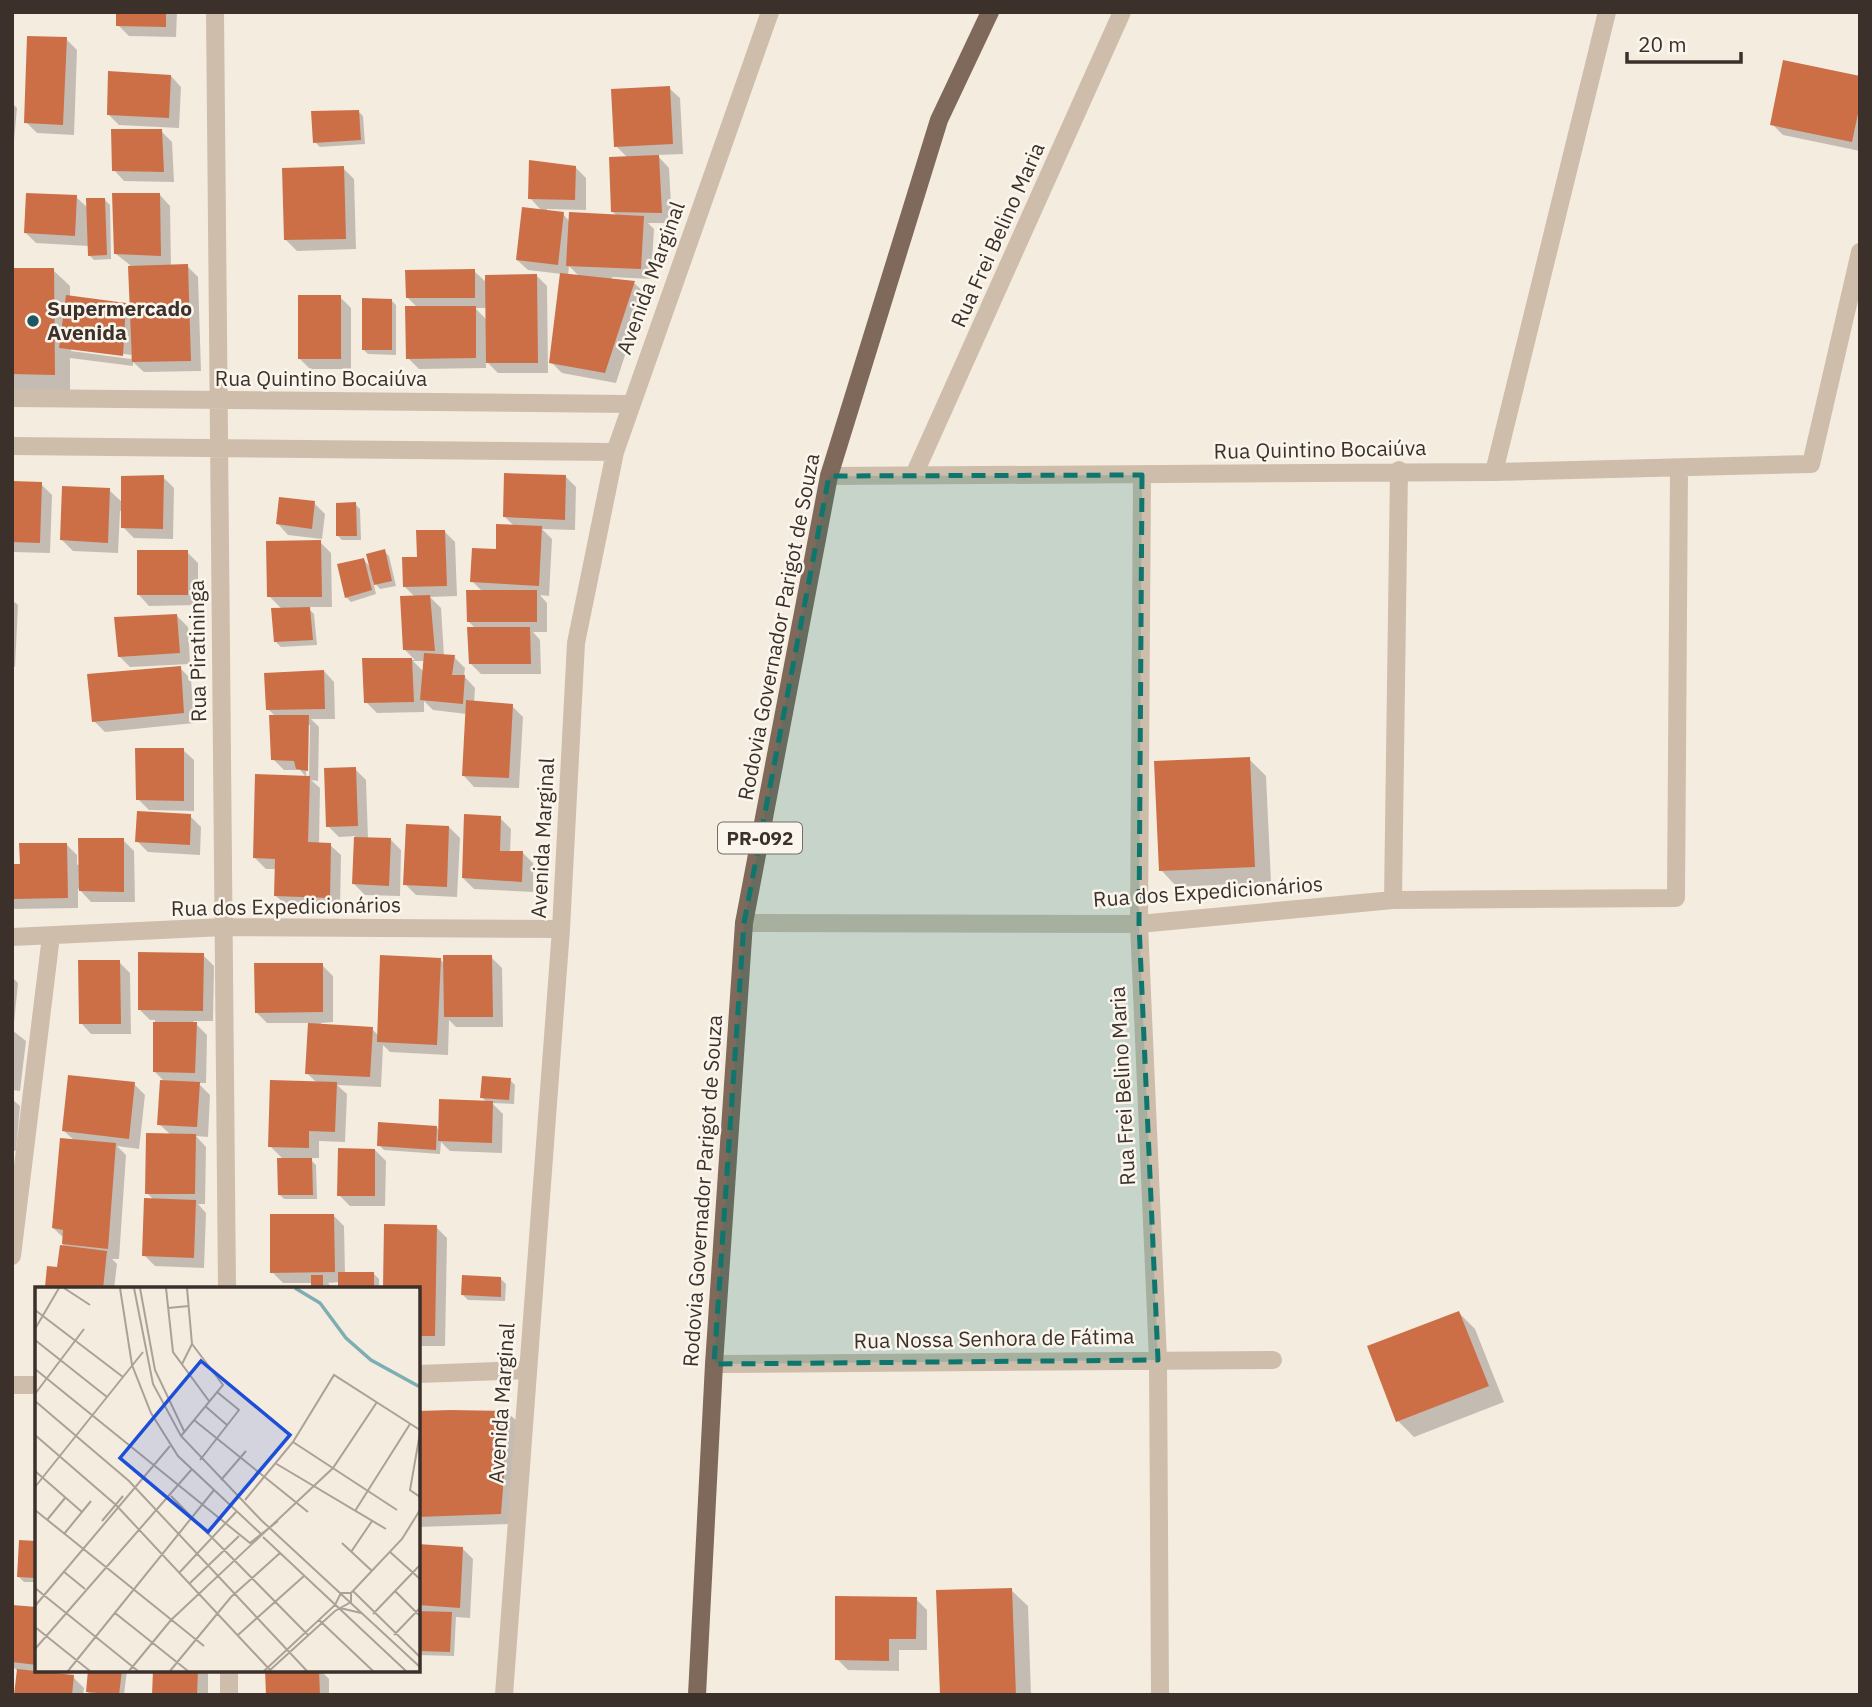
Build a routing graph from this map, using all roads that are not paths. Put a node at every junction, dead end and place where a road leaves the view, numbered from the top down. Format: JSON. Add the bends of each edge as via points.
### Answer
{"nodes":[{"id":1,"x":215,"y":12,"type":"edge"},
{"id":2,"x":770,"y":12,"type":"edge"},
{"id":3,"x":990,"y":12,"type":"edge"},
{"id":4,"x":1122,"y":12,"type":"edge"},
{"id":5,"x":1607,"y":12,"type":"edge"},
{"id":6,"x":1860,"y":252,"type":"edge"},
{"id":7,"x":12,"y":398,"type":"edge"},
{"id":8,"x":221,"y":401,"type":"junction"},
{"id":9,"x":630,"y":404,"type":"junction"},
{"id":10,"x":12,"y":446,"type":"edge"},
{"id":11,"x":218,"y":449,"type":"junction"},
{"id":12,"x":615,"y":452,"type":"junction"},
{"id":13,"x":1399,"y":470,"type":"junction"},
{"id":14,"x":1679,"y":470,"type":"junction"},
{"id":15,"x":1494,"y":472,"type":"junction"},
{"id":16,"x":914,"y":475,"type":"junction"},
{"id":17,"x":1142,"y":475,"type":"junction"},
{"id":18,"x":829,"y":476,"type":"junction"},
{"id":19,"x":1393,"y":900,"type":"junction"},
{"id":20,"x":744,"y":923,"type":"junction"},
{"id":21,"x":1139,"y":924,"type":"junction"},
{"id":22,"x":224,"y":927,"type":"junction"},
{"id":23,"x":561,"y":929,"type":"junction"},
{"id":24,"x":51,"y":936,"type":"junction"},
{"id":25,"x":12,"y":937,"type":"edge"},
{"id":26,"x":12,"y":1256,"type":"edge"},
{"id":27,"x":227,"y":1287,"type":"edge"},
{"id":28,"x":1158,"y":1360,"type":"junction"},
{"id":29,"x":1273,"y":1360,"type":"dead end"},
{"id":30,"x":714,"y":1364,"type":"junction"},
{"id":31,"x":527,"y":1370,"type":"junction"},
{"id":32,"x":420,"y":1374,"type":"edge"},
{"id":33,"x":12,"y":1385,"type":"edge"},
{"id":34,"x":35,"y":1385,"type":"edge"},
{"id":35,"x":229,"y":1672,"type":"edge"},
{"id":36,"x":229,"y":1695,"type":"edge"},
{"id":37,"x":504,"y":1695,"type":"edge"},
{"id":38,"x":697,"y":1695,"type":"edge"},
{"id":39,"x":1160,"y":1695,"type":"edge"}],
"edges":[{"from":1,"to":8,"type":"street","name":"Rua Piratininga"},
{"from":2,"to":9,"type":"street","name":"Avenida Marginal"},
{"from":3,"to":18,"type":"main road","name":"Rodovia Governador Parigot de Souza","number":"PR-092","via":[[939,120]]},
{"from":4,"to":16,"type":"street","name":"Rua Frei Belino Maria"},
{"from":5,"to":15,"type":"street"},
{"from":6,"to":14,"type":"street","name":"Rua Quintino Bocaiúva","via":[[1811,464]]},
{"from":7,"to":8,"type":"street","name":"Rua Quintino Bocaiúva"},
{"from":8,"to":9,"type":"street","name":"Rua Quintino Bocaiúva"},
{"from":8,"to":11,"type":"street","name":"Rua Piratininga"},
{"from":9,"to":12,"type":"street","name":"Avenida Marginal"},
{"from":10,"to":11,"type":"street"},
{"from":11,"to":12,"type":"street"},
{"from":11,"to":22,"type":"street","name":"Rua Piratininga"},
{"from":12,"to":23,"type":"street","name":"Avenida Marginal","via":[[576,643]]},
{"from":13,"to":15,"type":"street","name":"Rua Quintino Bocaiúva"},
{"from":13,"to":17,"type":"street","name":"Rua Quintino Bocaiúva"},
{"from":13,"to":19,"type":"street"},
{"from":14,"to":15,"type":"street","name":"Rua Quintino Bocaiúva"},
{"from":14,"to":19,"type":"street","name":"Rua dos Expedicionários","via":[[1676,898]]},
{"from":16,"to":17,"type":"street","name":"Rua Quintino Bocaiúva"},
{"from":16,"to":18,"type":"street","name":"Rua Quintino Bocaiúva"},
{"from":17,"to":21,"type":"street","name":"Rua Frei Belino Maria"},
{"from":18,"to":20,"type":"main road","name":"Rodovia Governador Parigot de Souza","number":"PR-092"},
{"from":19,"to":21,"type":"street","name":"Rua dos Expedicionários"},
{"from":20,"to":21,"type":"street","name":"Rua dos Expedicionários"},
{"from":20,"to":30,"type":"main road","name":"Rodovia Governador Parigot de Souza","number":"PR-092"},
{"from":21,"to":28,"type":"street","name":"Rua Frei Belino Maria"},
{"from":22,"to":23,"type":"street","name":"Rua dos Expedicionários"},
{"from":22,"to":24,"type":"street","name":"Rua dos Expedicionários"},
{"from":22,"to":27,"type":"street","name":"Rua Piratininga"},
{"from":23,"to":31,"type":"street","name":"Avenida Marginal"},
{"from":24,"to":25,"type":"street","name":"Rua dos Expedicionários"},
{"from":24,"to":26,"type":"street"},
{"from":28,"to":29,"type":"street","name":"Rua Nossa Senhora de Fátima"},
{"from":28,"to":30,"type":"street","name":"Rua Nossa Senhora de Fátima"},
{"from":28,"to":39,"type":"street","name":"Rua Frei Belino Maria"},
{"from":30,"to":38,"type":"main road","name":"Rodovia Governador Parigot de Souza","number":"PR-092"},
{"from":31,"to":32,"type":"street"},
{"from":31,"to":37,"type":"street","name":"Avenida Marginal"},
{"from":33,"to":34,"type":"street"},
{"from":35,"to":36,"type":"street"}]}
